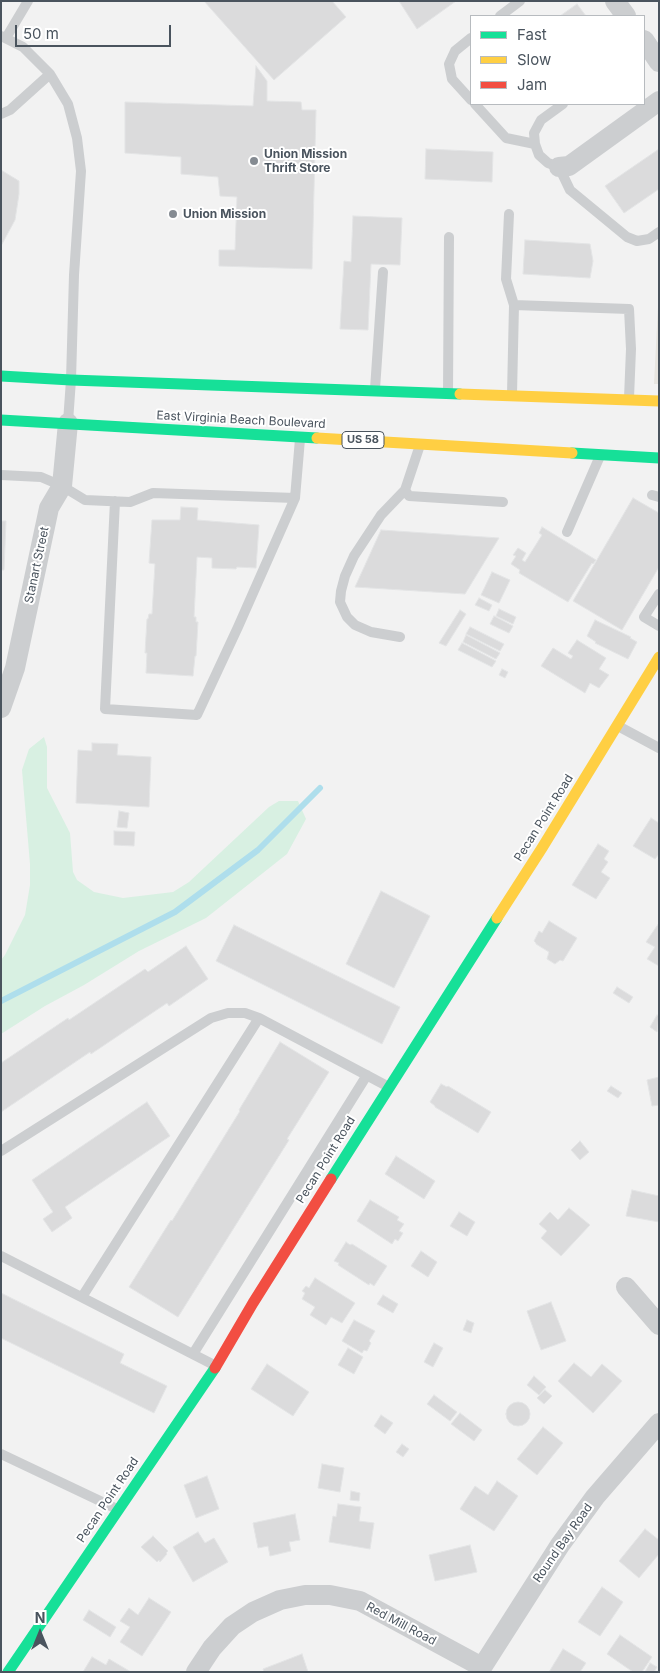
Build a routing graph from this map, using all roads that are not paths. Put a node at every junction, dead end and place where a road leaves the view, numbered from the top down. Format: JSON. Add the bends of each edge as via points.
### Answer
{"nodes":[{"id":1,"x":28,"y":1,"type":"edge"},
{"id":2,"x":520,"y":1,"type":"edge"},
{"id":3,"x":615,"y":1,"type":"edge"},
{"id":4,"x":501,"y":15,"type":"edge"},
{"id":5,"x":625,"y":15,"type":"edge"},
{"id":6,"x":4,"y":37,"type":"edge"},
{"id":7,"x":470,"y":39,"type":"edge"},
{"id":8,"x":648,"y":42,"type":"edge"},
{"id":9,"x":659,"y":62,"type":"edge"},
{"id":10,"x":50,"y":74,"type":"junction"},
{"id":11,"x":470,"y":99,"type":"edge"},
{"id":12,"x":659,"y":100,"type":"edge"},
{"id":13,"x":476,"y":105,"type":"edge"},
{"id":14,"x":562,"y":105,"type":"edge"},
{"id":15,"x":1,"y":114,"type":"edge"},
{"id":16,"x":535,"y":144,"type":"junction"},
{"id":17,"x":559,"y":166,"type":"junction"},
{"id":18,"x":509,"y":214,"type":"dead end"},
{"id":19,"x":659,"y":232,"type":"edge"},
{"id":20,"x":449,"y":237,"type":"dead end"},
{"id":21,"x":383,"y":272,"type":"dead end"},
{"id":22,"x":514,"y":305,"type":"junction"},
{"id":23,"x":1,"y":376,"type":"edge"},
{"id":24,"x":71,"y":380,"type":"junction"},
{"id":25,"x":375,"y":390,"type":"junction"},
{"id":26,"x":448,"y":393,"type":"junction"},
{"id":27,"x":512,"y":395,"type":"junction"},
{"id":28,"x":629,"y":400,"type":"junction"},
{"id":29,"x":659,"y":401,"type":"edge"},
{"id":30,"x":1,"y":420,"type":"edge"},
{"id":31,"x":68,"y":423,"type":"junction"},
{"id":32,"x":300,"y":437,"type":"junction"},
{"id":33,"x":420,"y":444,"type":"junction"},
{"id":34,"x":601,"y":455,"type":"junction"},
{"id":35,"x":659,"y":458,"type":"edge"},
{"id":36,"x":1,"y":475,"type":"edge"},
{"id":37,"x":62,"y":486,"type":"junction"},
{"id":38,"x":405,"y":490,"type":"junction"},
{"id":39,"x":295,"y":498,"type":"junction"},
{"id":40,"x":115,"y":501,"type":"junction"},
{"id":41,"x":503,"y":502,"type":"dead end"},
{"id":42,"x":567,"y":532,"type":"dead end"},
{"id":43,"x":659,"y":594,"type":"edge"},
{"id":44,"x":659,"y":626,"type":"edge"},
{"id":45,"x":400,"y":637,"type":"dead end"},
{"id":46,"x":659,"y":657,"type":"edge"},
{"id":47,"x":1,"y":708,"type":"edge"},
{"id":48,"x":617,"y":726,"type":"junction"},
{"id":49,"x":659,"y":748,"type":"edge"},
{"id":50,"x":259,"y":1018,"type":"junction"},
{"id":51,"x":367,"y":1076,"type":"junction"},
{"id":52,"x":388,"y":1087,"type":"junction"},
{"id":53,"x":1,"y":1150,"type":"edge"},
{"id":54,"x":1,"y":1256,"type":"edge"},
{"id":55,"x":626,"y":1287,"type":"dead end"},
{"id":56,"x":82,"y":1297,"type":"junction"},
{"id":57,"x":659,"y":1325,"type":"edge"},
{"id":58,"x":193,"y":1354,"type":"junction"},
{"id":59,"x":216,"y":1366,"type":"junction"},
{"id":60,"x":659,"y":1423,"type":"edge"},
{"id":61,"x":1,"y":1454,"type":"edge"},
{"id":62,"x":118,"y":1510,"type":"junction"},
{"id":63,"x":481,"y":1670,"type":"edge"},
{"id":64,"x":8,"y":1672,"type":"edge"},
{"id":65,"x":196,"y":1672,"type":"edge"}],
"edges":[{"from":1,"to":6,"type":"lane"},
{"from":2,"to":4,"type":"lane"},
{"from":3,"to":5,"type":"street"},
{"from":6,"to":10,"type":"lane","via":[[23,47]]},
{"from":7,"to":11,"type":"lane","via":[[455,51],[449,64],[452,79]]},
{"from":8,"to":9,"type":"street"},
{"from":10,"to":15,"type":"lane","via":[[10,110]]},
{"from":10,"to":24,"type":"lane","via":[[68,104],[81,171]]},
{"from":12,"to":17,"type":"street","via":[[569,166]]},
{"from":13,"to":16,"type":"lane","via":[[506,138]]},
{"from":14,"to":16,"type":"lane","via":[[541,120],[534,132]]},
{"from":16,"to":17,"type":"lane","via":[[539,155],[548,163]]},
{"from":17,"to":19,"type":"lane","via":[[570,190],[627,237],[649,239]]},
{"from":18,"to":22,"type":"lane","via":[[506,279]]},
{"from":20,"to":26,"type":"lane"},
{"from":21,"to":25,"type":"lane"},
{"from":22,"to":27,"type":"lane"},
{"from":22,"to":28,"type":"lane","via":[[629,308]]},
{"from":23,"to":24,"type":"main road"},
{"from":24,"to":25,"type":"main road"},
{"from":24,"to":31,"type":"lane"},
{"from":25,"to":26,"type":"main road"},
{"from":26,"to":27,"type":"main road"},
{"from":27,"to":28,"type":"main road"},
{"from":28,"to":29,"type":"main road"},
{"from":30,"to":31,"type":"main road","name":"East Virginia Beach Boulevard","number":"US 58"},
{"from":31,"to":32,"type":"main road","name":"East Virginia Beach Boulevard","number":"US 58"},
{"from":31,"to":37,"type":"street","name":"Stanart Street"},
{"from":32,"to":33,"type":"main road","name":"East Virginia Beach Boulevard","number":"US 58"},
{"from":32,"to":39,"type":"lane"},
{"from":33,"to":34,"type":"main road","name":"East Virginia Beach Boulevard","number":"US 58"},
{"from":33,"to":38,"type":"lane"},
{"from":34,"to":35,"type":"main road","name":"East Virginia Beach Boulevard","number":"US 58"},
{"from":34,"to":42,"type":"lane"},
{"from":36,"to":37,"type":"lane","via":[[41,477]]},
{"from":37,"to":40,"type":"lane","via":[[85,500]]},
{"from":37,"to":47,"type":"street","name":"Stanart Street","via":[[49,508],[15,668]]},
{"from":38,"to":41,"type":"lane","via":[[409,496]]},
{"from":38,"to":45,"type":"lane","via":[[382,515],[354,556],[345,576],[340,602],[355,625],[371,632]]},
{"from":39,"to":40,"type":"lane","via":[[153,493],[130,502]]},
{"from":39,"to":40,"type":"lane","via":[[197,716],[105,709]]},
{"from":43,"to":44,"type":"lane","via":[[644,617]]},
{"from":46,"to":48,"type":"main road","name":"Pecan Point Road"},
{"from":48,"to":49,"type":"lane"},
{"from":48,"to":52,"type":"main road","name":"Pecan Point Road"},
{"from":50,"to":51,"type":"lane"},
{"from":50,"to":53,"type":"lane","via":[[245,1013],[211,1018]]},
{"from":50,"to":56,"type":"lane"},
{"from":51,"to":52,"type":"lane"},
{"from":51,"to":58,"type":"lane"},
{"from":52,"to":59,"type":"main road","name":"Pecan Point Road"},
{"from":54,"to":56,"type":"lane"},
{"from":55,"to":57,"type":"street"},
{"from":56,"to":58,"type":"lane"},
{"from":58,"to":59,"type":"lane"},
{"from":59,"to":62,"type":"main road","name":"Pecan Point Road"},
{"from":60,"to":63,"type":"street","name":"Round Bay Road","via":[[595,1497],[566,1537]]},
{"from":61,"to":62,"type":"lane"},
{"from":62,"to":64,"type":"main road","name":"Pecan Point Road"},
{"from":63,"to":65,"type":"street","name":"Red Mill Road","via":[[360,1602],[330,1595],[305,1595],[280,1600],[252,1612],[232,1626]]}]}
